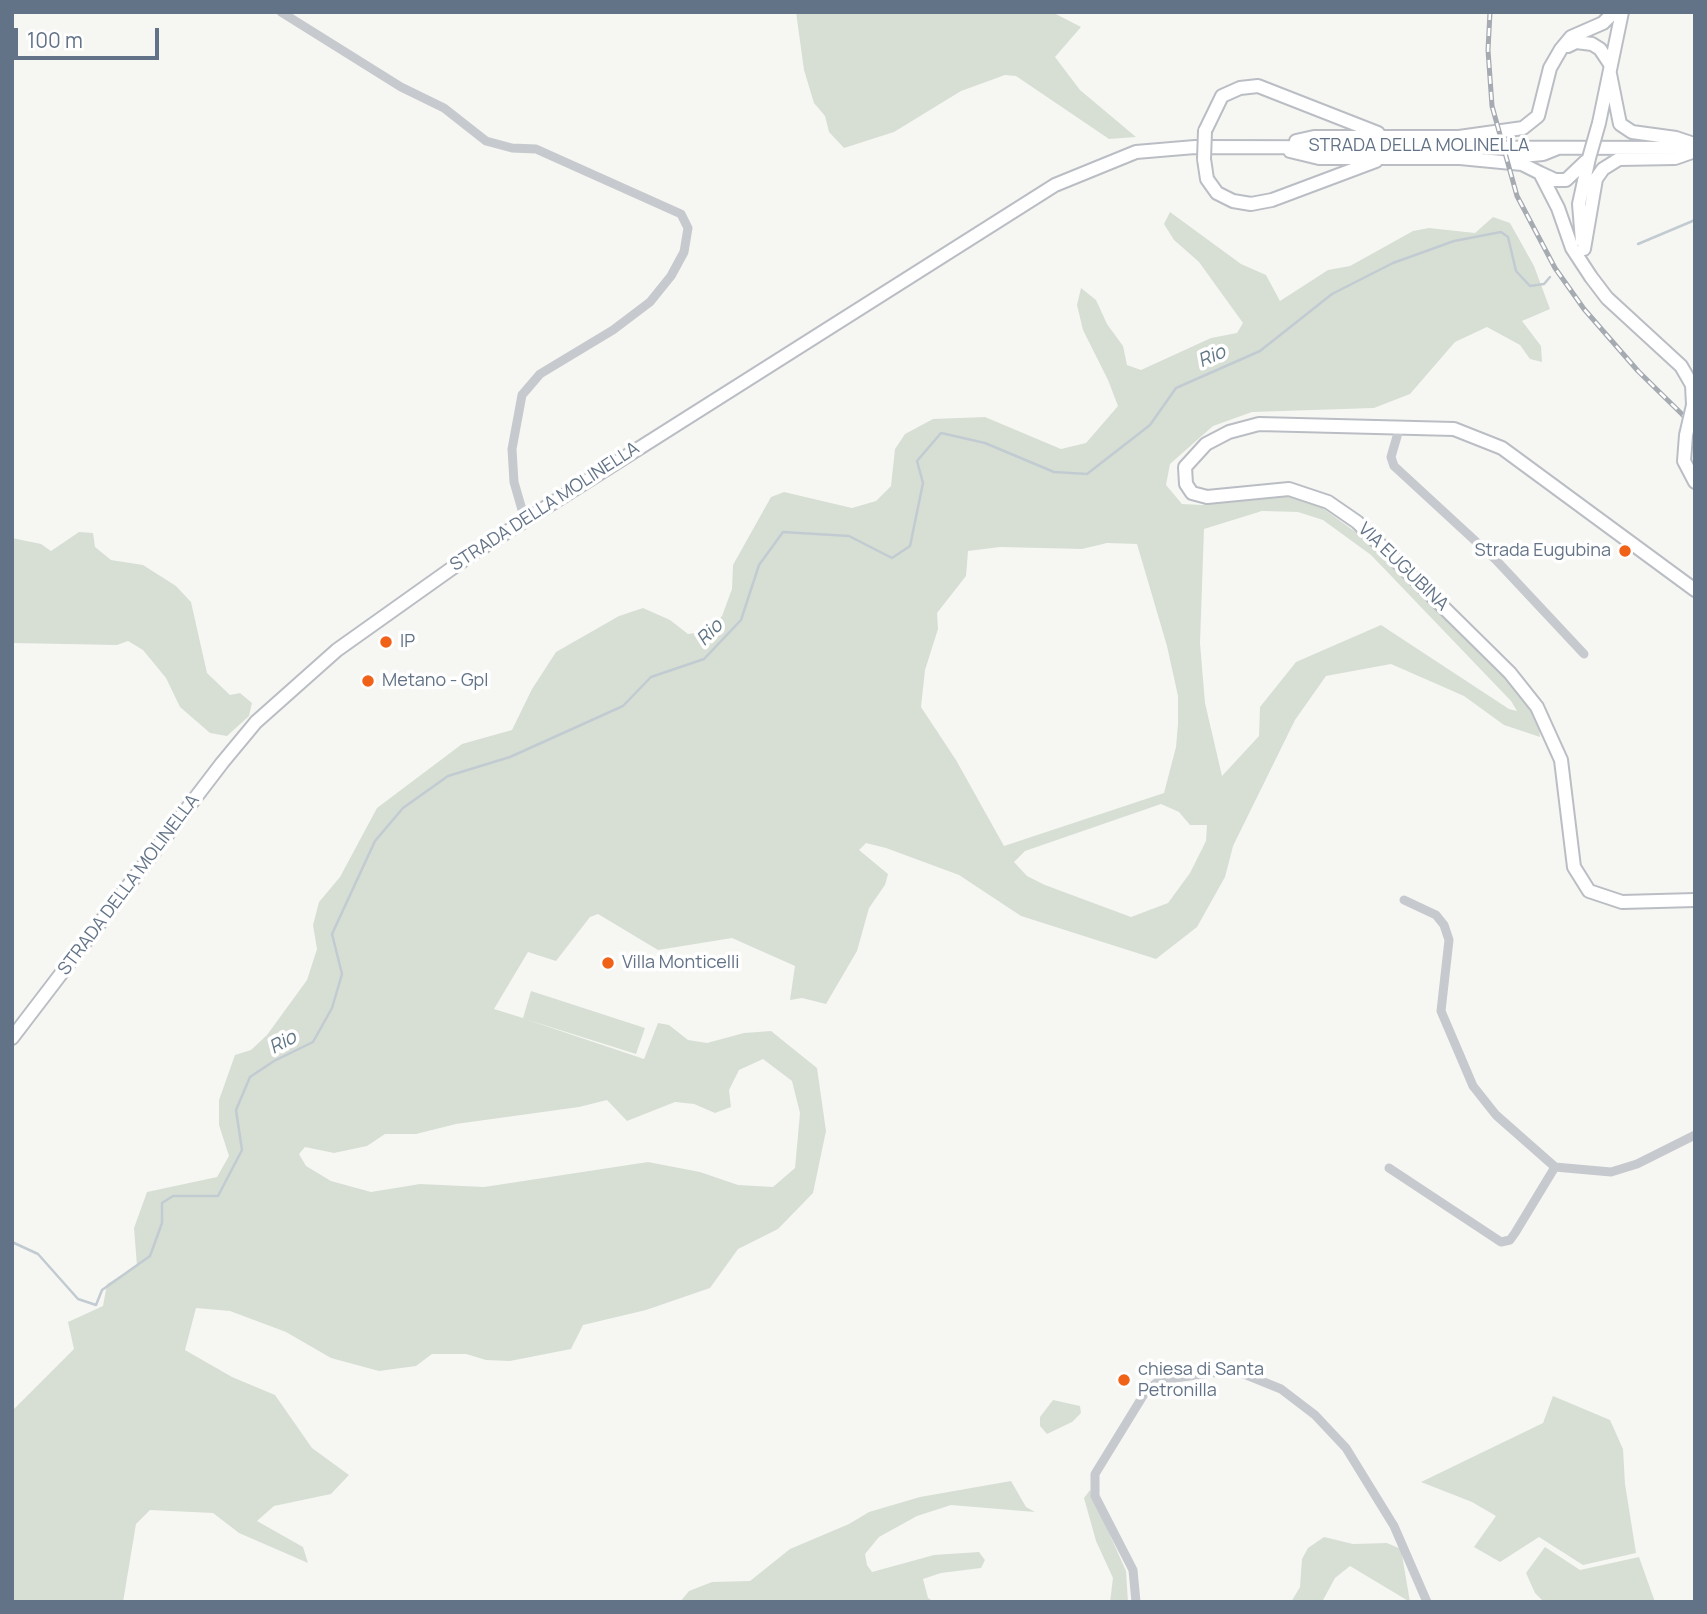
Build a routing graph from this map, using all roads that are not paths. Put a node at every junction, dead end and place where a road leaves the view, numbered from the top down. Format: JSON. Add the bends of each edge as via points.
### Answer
{"nodes":[{"id":1,"x":281,"y":12,"type":"edge"},
{"id":2,"x":1614,"y":12,"type":"edge"},
{"id":3,"x":1622,"y":12,"type":"edge"},
{"id":4,"x":1561,"y":49,"type":"junction"},
{"id":5,"x":1610,"y":69,"type":"junction"},
{"id":6,"x":1385,"y":136,"type":"junction"},
{"id":7,"x":1459,"y":137,"type":"junction"},
{"id":8,"x":1565,"y":145,"type":"junction"},
{"id":9,"x":1273,"y":146,"type":"junction"},
{"id":10,"x":1695,"y":148,"type":"edge"},
{"id":11,"x":1387,"y":158,"type":"junction"},
{"id":12,"x":1460,"y":158,"type":"junction"},
{"id":13,"x":1589,"y":158,"type":"junction"},
{"id":14,"x":1540,"y":173,"type":"junction"},
{"id":15,"x":1584,"y":249,"type":"junction"},
{"id":16,"x":1591,"y":277,"type":"junction"},
{"id":17,"x":1400,"y":426,"type":"junction"},
{"id":18,"x":1695,"y":482,"type":"edge"},
{"id":19,"x":525,"y":520,"type":"junction"},
{"id":20,"x":1695,"y":590,"type":"edge"},
{"id":21,"x":1584,"y":654,"type":"dead end"},
{"id":22,"x":1404,"y":900,"type":"dead end"},
{"id":23,"x":1695,"y":900,"type":"edge"},
{"id":24,"x":12,"y":1038,"type":"edge"},
{"id":25,"x":1695,"y":1135,"type":"edge"},
{"id":26,"x":1555,"y":1167,"type":"junction"},
{"id":27,"x":1389,"y":1168,"type":"dead end"},
{"id":28,"x":1136,"y":1602,"type":"edge"},
{"id":29,"x":1427,"y":1602,"type":"edge"}],
"edges":[{"from":1,"to":19,"type":"street","via":[[401,87],[444,108],[486,141],[536,149],[681,214],[688,228],[684,251],[650,302],[602,338],[540,374],[522,395],[512,449],[514,482]]},
{"from":2,"to":4,"type":"street","via":[[1603,23],[1571,37]]},
{"from":3,"to":5,"type":"street"},
{"from":4,"to":5,"type":"street","via":[[1576,42],[1592,44],[1600,49]]},
{"from":4,"to":7,"type":"street","via":[[1550,68],[1538,116],[1531,123],[1510,132]]},
{"from":5,"to":10,"type":"street","via":[[1620,124],[1632,132],[1676,138]]},
{"from":5,"to":13,"type":"street","bridge":true},
{"from":6,"to":7,"type":"street"},
{"from":6,"to":9,"type":"street","name":"STRADA DELLA MOLINELLA","via":[[1314,137]]},
{"from":6,"to":11,"type":"street","name":"STRADA DELLA MOLINELLA","bridge":true,"via":[[1258,86],[1240,88],[1222,96],[1205,131],[1204,159],[1207,179],[1217,193],[1251,204]]},
{"from":7,"to":8,"type":"street","name":"STRADA DELLA MOLINELLA"},
{"from":8,"to":9,"type":"street","name":"STRADA DELLA MOLINELLA"},
{"from":8,"to":10,"type":"street","name":"STRADA DELLA MOLINELLA"},
{"from":8,"to":12,"type":"street","name":"STRADA DELLA MOLINELLA","via":[[1543,154]]},
{"from":9,"to":11,"type":"street","name":"STRADA DELLA MOLINELLA","via":[[1319,158]]},
{"from":9,"to":19,"type":"street","name":"STRADA DELLA MOLINELLA","via":[[1136,152],[1055,185]]},
{"from":10,"to":15,"type":"street","via":[[1675,158],[1619,159],[1603,169],[1596,179]]},
{"from":11,"to":12,"type":"street"},
{"from":12,"to":14,"type":"street","via":[[1522,164]]},
{"from":13,"to":14,"type":"street","via":[[1566,180]]},
{"from":13,"to":15,"type":"street","via":[[1579,204]]},
{"from":14,"to":16,"type":"street","via":[[1572,248]]},
{"from":15,"to":16,"type":"street"},
{"from":16,"to":18,"type":"street","bridge":true,"via":[[1607,298],[1681,366],[1692,385],[1684,461]]},
{"from":17,"to":20,"type":"street","name":"VIA EUGUBINA","via":[[1454,429],[1502,448]]},
{"from":17,"to":21,"type":"street","via":[[1391,457],[1394,466],[1496,560]]},
{"from":17,"to":23,"type":"street","name":"VIA EUGUBINA","via":[[1259,424],[1228,432],[1206,444],[1185,467],[1185,484],[1207,497],[1289,489],[1328,502],[1357,522],[1510,673],[1537,707],[1561,760],[1574,867],[1589,891],[1622,902]]},
{"from":19,"to":24,"type":"street","name":"STRADA DELLA MOLINELLA","via":[[337,650],[257,722]]},
{"from":22,"to":26,"type":"street","via":[[1436,915],[1444,925],[1448,940],[1441,1011],[1473,1086],[1496,1115]]},
{"from":25,"to":26,"type":"street","via":[[1611,1172]]},
{"from":26,"to":27,"type":"street","via":[[1510,1240],[1501,1242]]},
{"from":28,"to":29,"type":"street","via":[[1133,1570],[1095,1496],[1096,1474],[1146,1391],[1160,1380],[1234,1370],[1281,1389],[1315,1415],[1346,1448],[1394,1526]]}]}
